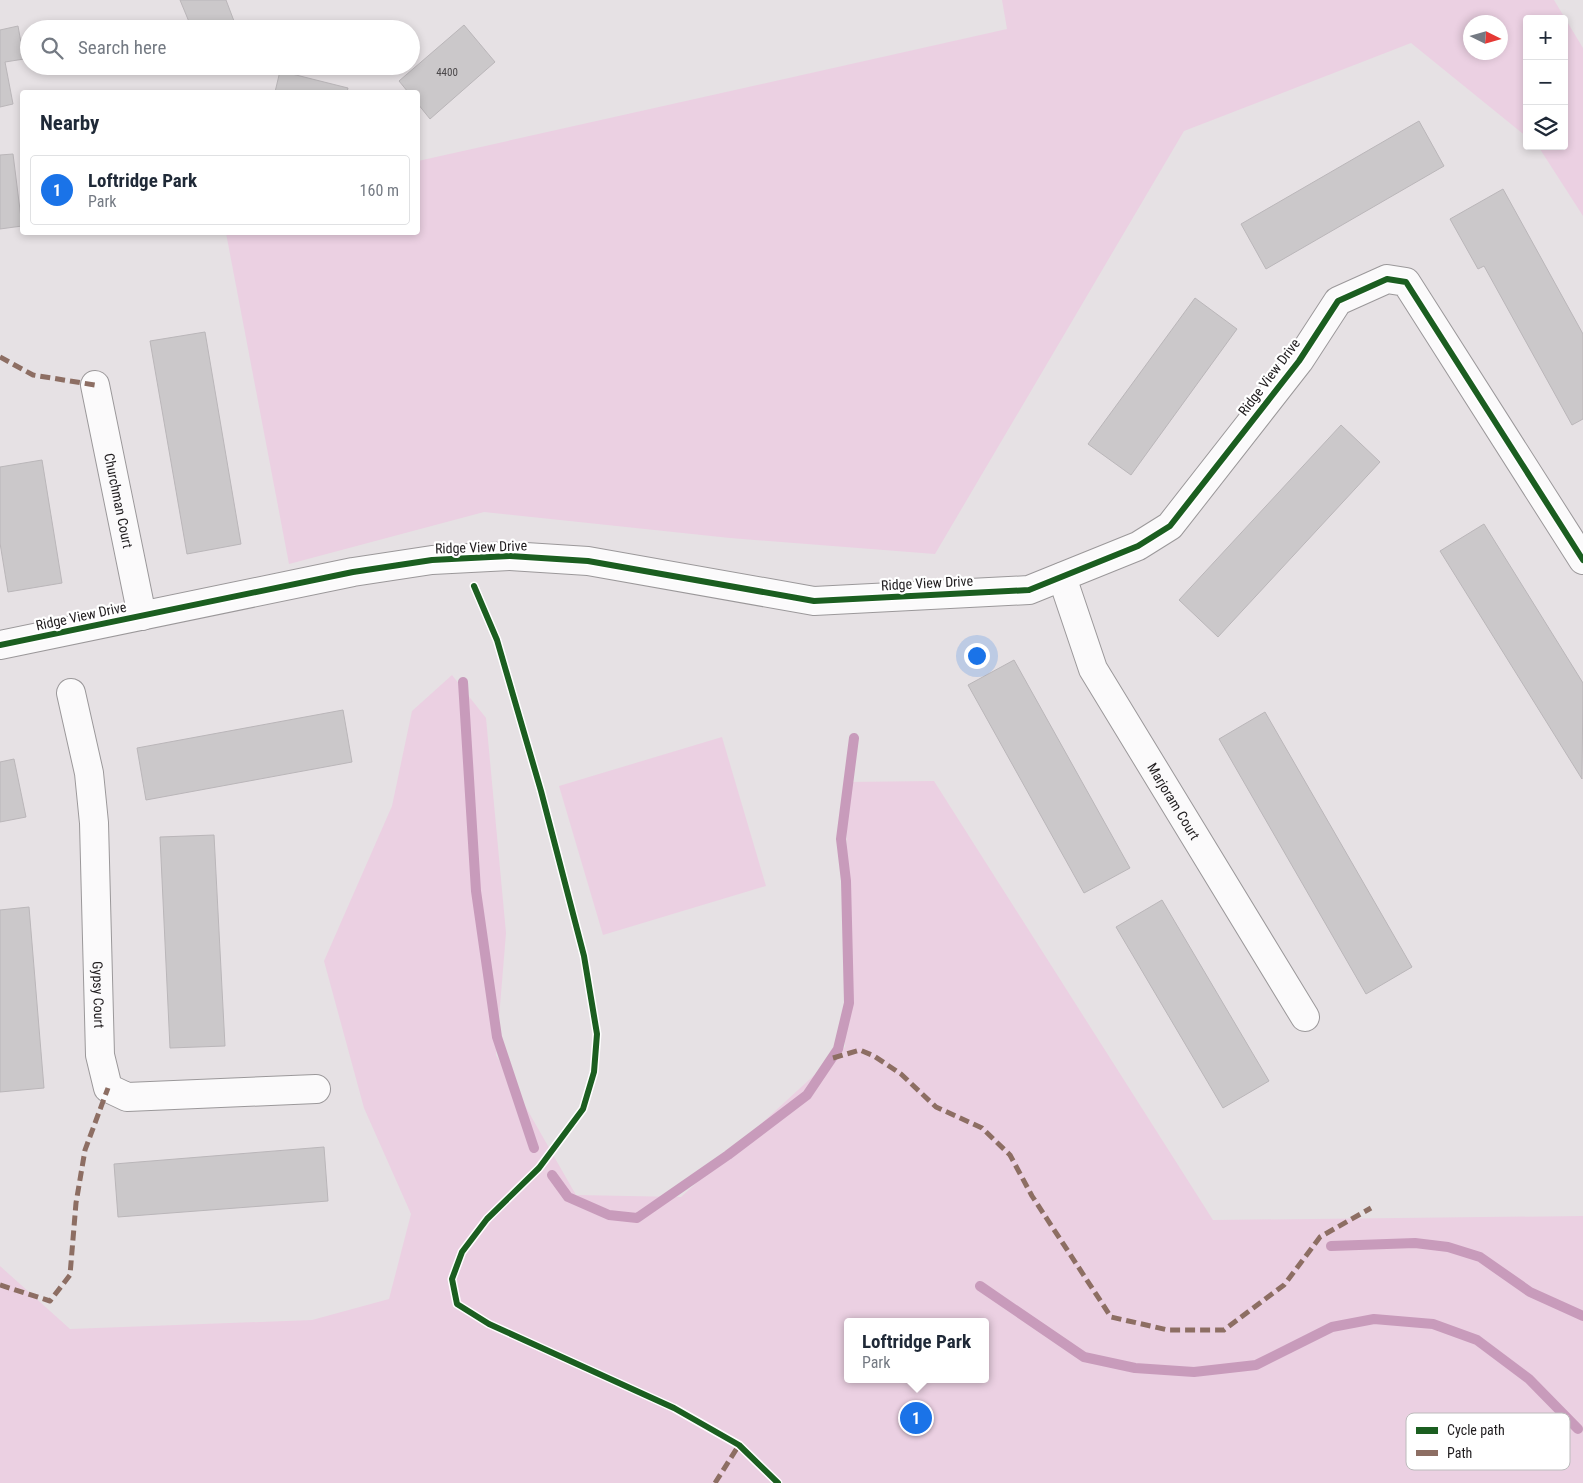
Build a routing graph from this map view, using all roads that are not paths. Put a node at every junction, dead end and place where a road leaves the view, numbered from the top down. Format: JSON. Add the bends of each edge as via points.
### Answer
{"nodes":[{"id":1,"x":95,"y":385,"type":"dead end"},
{"id":2,"x":1583,"y":560,"type":"edge"},
{"id":3,"x":1062,"y":576,"type":"junction"},
{"id":4,"x":142,"y":616,"type":"junction"},
{"id":5,"x":0,"y":645,"type":"edge"},
{"id":6,"x":70,"y":693,"type":"dead end"},
{"id":7,"x":1305,"y":1017,"type":"dead end"},
{"id":8,"x":316,"y":1089,"type":"dead end"}],
"edges":[{"from":1,"to":4,"type":"street","name":"Churchman Court"},
{"from":2,"to":3,"type":"street","name":"Ridge View Drive","via":[[1406,282],[1387,279],[1338,301],[1299,361],[1170,526],[1138,546]]},
{"from":3,"to":4,"type":"street","name":"Ridge View Drive","via":[[1029,590],[814,601],[588,561],[510,556],[432,560],[363,571]]},
{"from":3,"to":7,"type":"street","name":"Marjoram Court","via":[[1093,669]]},
{"from":4,"to":5,"type":"street","name":"Ridge View Drive"},
{"from":6,"to":8,"type":"street","name":"Gypsy Court","via":[[89,773],[94,815],[100,1055],[108,1088],[126,1097]]}]}
